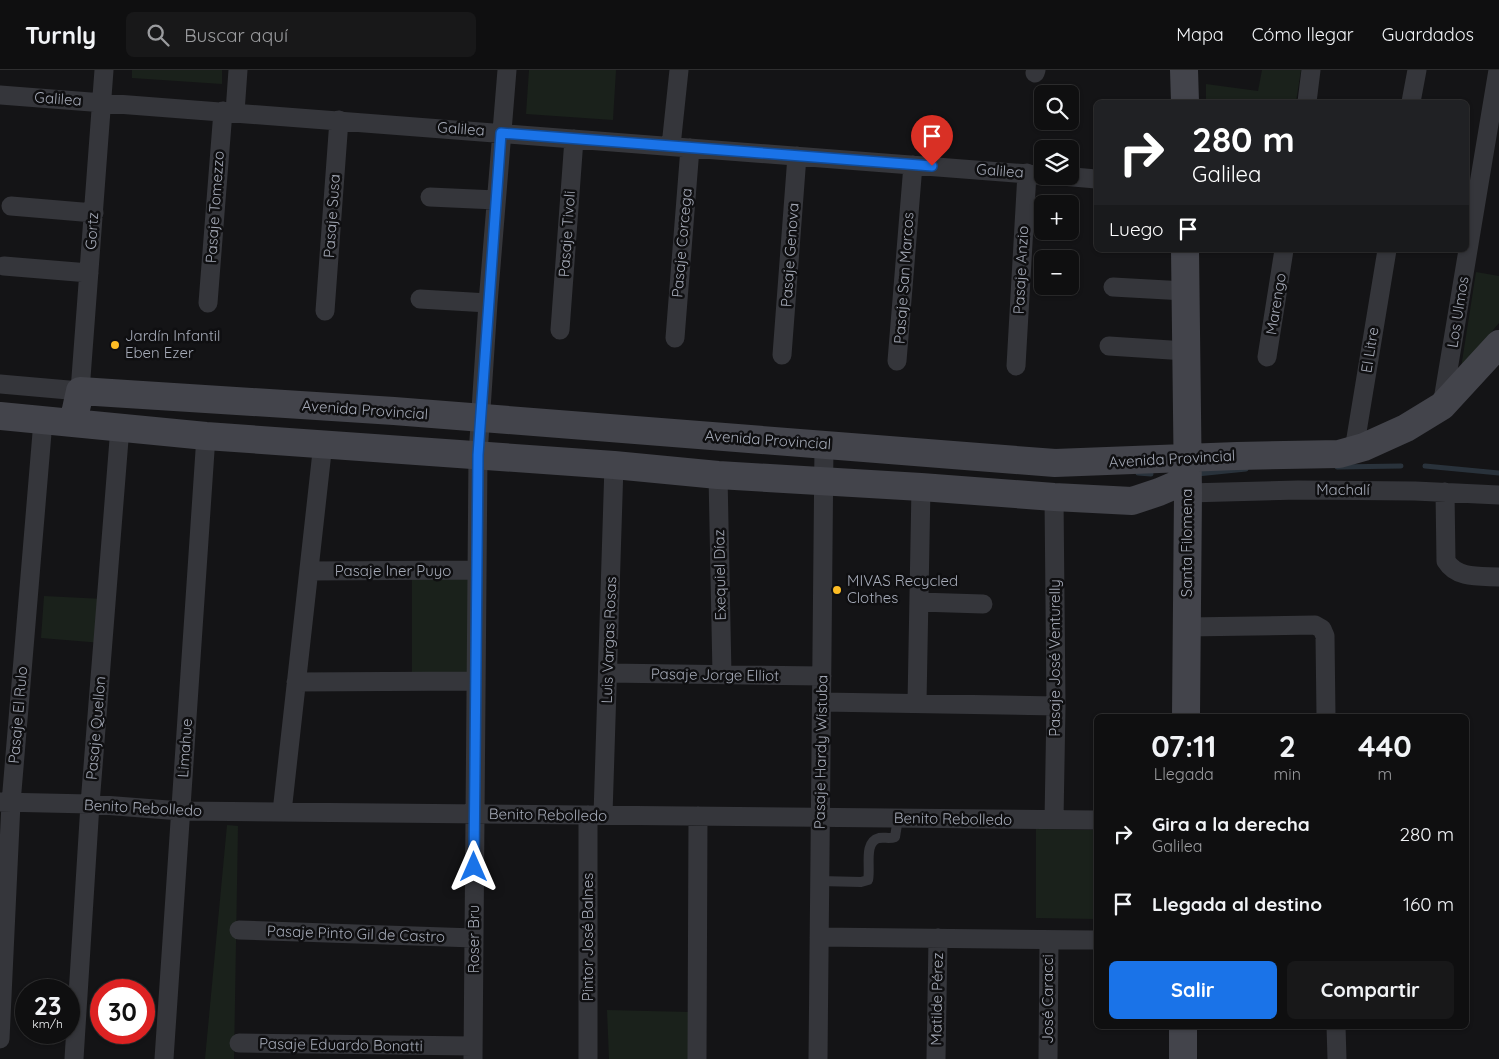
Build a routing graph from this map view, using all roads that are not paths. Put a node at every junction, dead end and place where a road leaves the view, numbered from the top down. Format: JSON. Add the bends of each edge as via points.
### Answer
{"nodes":[{"id":1,"x":104,"y":70,"type":"edge"},
{"id":2,"x":238,"y":70,"type":"edge"},
{"id":3,"x":507,"y":70,"type":"edge"},
{"id":4,"x":678,"y":70,"type":"edge"},
{"id":5,"x":1184,"y":70,"type":"edge"},
{"id":6,"x":1312,"y":70,"type":"edge"},
{"id":7,"x":1417,"y":70,"type":"edge"},
{"id":8,"x":1498,"y":70,"type":"edge"},
{"id":9,"x":0,"y":95,"type":"edge"},
{"id":10,"x":1185,"y":100,"type":"edge"},
{"id":11,"x":1306,"y":100,"type":"edge"},
{"id":12,"x":1411,"y":100,"type":"edge"},
{"id":13,"x":102,"y":102,"type":"junction"},
{"id":14,"x":229,"y":111,"type":"junction"},
{"id":15,"x":339,"y":120,"type":"junction"},
{"id":16,"x":501,"y":133,"type":"junction"},
{"id":17,"x":574,"y":139,"type":"junction"},
{"id":18,"x":681,"y":147,"type":"junction"},
{"id":19,"x":797,"y":156,"type":"junction"},
{"id":20,"x":913,"y":165,"type":"junction"},
{"id":21,"x":1034,"y":174,"type":"edge"},
{"id":22,"x":1079,"y":178,"type":"edge"},
{"id":23,"x":1094,"y":179,"type":"edge"},
{"id":24,"x":1034,"y":184,"type":"edge"},
{"id":25,"x":430,"y":197,"type":"dead end"},
{"id":26,"x":496,"y":200,"type":"junction"},
{"id":27,"x":11,"y":206,"type":"dead end"},
{"id":28,"x":94,"y":213,"type":"junction"},
{"id":29,"x":1469,"y":244,"type":"edge"},
{"id":30,"x":1185,"y":252,"type":"edge"},
{"id":31,"x":1284,"y":252,"type":"edge"},
{"id":32,"x":1387,"y":252,"type":"edge"},
{"id":33,"x":1468,"y":252,"type":"edge"},
{"id":34,"x":4,"y":266,"type":"dead end"},
{"id":35,"x":89,"y":273,"type":"junction"},
{"id":36,"x":1113,"y":287,"type":"dead end"},
{"id":37,"x":1185,"y":291,"type":"junction"},
{"id":38,"x":420,"y":299,"type":"dead end"},
{"id":39,"x":208,"y":303,"type":"dead end"},
{"id":40,"x":488,"y":303,"type":"junction"},
{"id":41,"x":325,"y":311,"type":"dead end"},
{"id":42,"x":560,"y":330,"type":"dead end"},
{"id":43,"x":675,"y":338,"type":"dead end"},
{"id":44,"x":1499,"y":344,"type":"edge"},
{"id":45,"x":1109,"y":346,"type":"dead end"},
{"id":46,"x":1186,"y":351,"type":"junction"},
{"id":47,"x":782,"y":355,"type":"dead end"},
{"id":48,"x":1267,"y":357,"type":"dead end"},
{"id":49,"x":897,"y":362,"type":"dead end"},
{"id":50,"x":1016,"y":366,"type":"dead end"},
{"id":51,"x":0,"y":384,"type":"edge"},
{"id":52,"x":80,"y":391,"type":"junction"},
{"id":53,"x":1442,"y":406,"type":"junction"},
{"id":54,"x":0,"y":416,"type":"edge"},
{"id":55,"x":480,"y":418,"type":"junction"},
{"id":56,"x":42,"y":421,"type":"junction"},
{"id":57,"x":74,"y":423,"type":"junction"},
{"id":58,"x":120,"y":427,"type":"junction"},
{"id":59,"x":206,"y":436,"type":"junction"},
{"id":60,"x":323,"y":444,"type":"junction"},
{"id":61,"x":824,"y":445,"type":"junction"},
{"id":62,"x":1354,"y":450,"type":"junction"},
{"id":63,"x":478,"y":455,"type":"junction"},
{"id":64,"x":614,"y":465,"type":"junction"},
{"id":65,"x":718,"y":475,"type":"junction"},
{"id":66,"x":1187,"y":477,"type":"junction"},
{"id":67,"x":824,"y":481,"type":"junction"},
{"id":68,"x":921,"y":487,"type":"junction"},
{"id":69,"x":1445,"y":492,"type":"junction"},
{"id":70,"x":1499,"y":495,"type":"edge"},
{"id":71,"x":1054,"y":497,"type":"junction"},
{"id":72,"x":477,"y":570,"type":"junction"},
{"id":73,"x":309,"y":571,"type":"junction"},
{"id":74,"x":1499,"y":577,"type":"edge"},
{"id":75,"x":919,"y":602,"type":"junction"},
{"id":76,"x":983,"y":604,"type":"dead end"},
{"id":77,"x":1186,"y":626,"type":"junction"},
{"id":78,"x":608,"y":673,"type":"junction"},
{"id":79,"x":722,"y":675,"type":"junction"},
{"id":80,"x":822,"y":676,"type":"junction"},
{"id":81,"x":476,"y":681,"type":"junction"},
{"id":82,"x":296,"y":682,"type":"junction"},
{"id":83,"x":822,"y":702,"type":"junction"},
{"id":84,"x":917,"y":704,"type":"junction"},
{"id":85,"x":1056,"y":706,"type":"junction"},
{"id":86,"x":1186,"y":714,"type":"edge"},
{"id":87,"x":1326,"y":714,"type":"edge"},
{"id":88,"x":5,"y":802,"type":"edge"},
{"id":89,"x":90,"y":804,"type":"junction"},
{"id":90,"x":181,"y":811,"type":"junction"},
{"id":91,"x":282,"y":812,"type":"junction"},
{"id":92,"x":475,"y":814,"type":"junction"},
{"id":93,"x":595,"y":815,"type":"junction"},
{"id":94,"x":698,"y":816,"type":"junction"},
{"id":95,"x":820,"y":817,"type":"junction"},
{"id":96,"x":898,"y":818,"type":"junction"},
{"id":97,"x":1054,"y":820,"type":"junction"},
{"id":98,"x":1094,"y":820,"type":"edge"},
{"id":99,"x":820,"y":881,"type":"junction"},
{"id":100,"x":239,"y":930,"type":"dead end"},
{"id":101,"x":474,"y":938,"type":"junction"},
{"id":102,"x":819,"y":938,"type":"junction"},
{"id":103,"x":938,"y":938,"type":"junction"},
{"id":104,"x":1049,"y":940,"type":"junction"},
{"id":105,"x":1094,"y":940,"type":"edge"},
{"id":106,"x":1183,"y":1029,"type":"edge"},
{"id":107,"x":1336,"y":1029,"type":"edge"},
{"id":108,"x":0,"y":1039,"type":"edge"},
{"id":109,"x":240,"y":1043,"type":"dead end"},
{"id":110,"x":473,"y":1053,"type":"edge"},
{"id":111,"x":74,"y":1059,"type":"edge"},
{"id":112,"x":164,"y":1059,"type":"edge"},
{"id":113,"x":588,"y":1059,"type":"edge"},
{"id":114,"x":697,"y":1059,"type":"edge"},
{"id":115,"x":818,"y":1059,"type":"edge"},
{"id":116,"x":936,"y":1059,"type":"edge"},
{"id":117,"x":1048,"y":1059,"type":"edge"},
{"id":118,"x":1183,"y":1059,"type":"edge"},
{"id":119,"x":1337,"y":1059,"type":"edge"}],
"edges":[{"from":1,"to":13,"type":"street","name":"Gortz"},
{"from":2,"to":14,"type":"street","name":"Pasaje Tomezzo"},
{"from":3,"to":16,"type":"street","name":"Roser Bru"},
{"from":4,"to":18,"type":"street","name":"Pasaje Corcega"},
{"from":5,"to":10,"type":"street"},
{"from":6,"to":11,"type":"street"},
{"from":7,"to":12,"type":"street"},
{"from":8,"to":29,"type":"street","name":"Los Ulmos"},
{"from":9,"to":13,"type":"street","name":"Galilea"},
{"from":13,"to":14,"type":"street","name":"Galilea"},
{"from":13,"to":28,"type":"street","name":"Gortz"},
{"from":14,"to":15,"type":"street","name":"Galilea"},
{"from":14,"to":39,"type":"street","name":"Pasaje Tomezzo"},
{"from":15,"to":16,"type":"street","name":"Galilea"},
{"from":15,"to":41,"type":"street","name":"Pasaje Susa"},
{"from":16,"to":17,"type":"street","name":"Galilea"},
{"from":16,"to":26,"type":"street","name":"Roser Bru"},
{"from":17,"to":18,"type":"street","name":"Galilea"},
{"from":17,"to":42,"type":"street","name":"Pasaje Tivoli"},
{"from":18,"to":19,"type":"street","name":"Galilea"},
{"from":18,"to":43,"type":"street","name":"Pasaje Corcega"},
{"from":19,"to":20,"type":"street","name":"Galilea"},
{"from":19,"to":47,"type":"street","name":"Pasaje Genova"},
{"from":20,"to":21,"type":"street","name":"Galilea"},
{"from":20,"to":49,"type":"street","name":"Pasaje San Marcos"},
{"from":22,"to":23,"type":"street"},
{"from":24,"to":50,"type":"street","name":"Pasaje Anzio"},
{"from":25,"to":26,"type":"street"},
{"from":26,"to":40,"type":"street","name":"Roser Bru"},
{"from":27,"to":28,"type":"street"},
{"from":28,"to":35,"type":"street","name":"Gortz"},
{"from":30,"to":37,"type":"street","name":"Santa Filomena"},
{"from":31,"to":48,"type":"street","name":"Marengo"},
{"from":32,"to":62,"type":"street","name":"El Litre"},
{"from":33,"to":53,"type":"street","name":"Los Ulmos"},
{"from":34,"to":35,"type":"street"},
{"from":35,"to":52,"type":"street","name":"Gortz"},
{"from":36,"to":37,"type":"street"},
{"from":37,"to":46,"type":"street","name":"Santa Filomena"},
{"from":38,"to":40,"type":"street"},
{"from":40,"to":55,"type":"street","name":"Roser Bru"},
{"from":44,"to":53,"type":"street","name":"Avenida Provincial"},
{"from":45,"to":46,"type":"street"},
{"from":46,"to":66,"type":"street","name":"Santa Filomena"},
{"from":51,"to":52,"type":"street","name":"Avenida Provincial"},
{"from":52,"to":55,"type":"street","name":"Avenida Provincial"},
{"from":52,"to":57,"type":"street"},
{"from":53,"to":62,"type":"street","name":"Avenida Provincial","via":[[1406,428]]},
{"from":54,"to":56,"type":"street","name":"Avenida Provincial"},
{"from":55,"to":61,"type":"street","name":"Avenida Provincial"},
{"from":55,"to":63,"type":"street","name":"Roser Bru"},
{"from":56,"to":57,"type":"street","name":"Avenida Provincial"},
{"from":56,"to":88,"type":"street","name":"Pasaje El Rulo"},
{"from":57,"to":58,"type":"street","name":"Avenida Provincial"},
{"from":58,"to":59,"type":"street","name":"Avenida Provincial"},
{"from":58,"to":89,"type":"street","name":"Pasaje Quellon"},
{"from":59,"to":60,"type":"street","name":"Avenida Provincial"},
{"from":59,"to":90,"type":"street","name":"Limahue"},
{"from":60,"to":63,"type":"street","name":"Avenida Provincial"},
{"from":60,"to":73,"type":"street"},
{"from":61,"to":66,"type":"street","name":"Avenida Provincial"},
{"from":61,"to":67,"type":"street","name":"Pasaje Hardy Wistuba"},
{"from":62,"to":66,"type":"street","name":"Avenida Provincial","via":[[1339,454],[1237,456]]},
{"from":63,"to":64,"type":"street","name":"Avenida Provincial"},
{"from":63,"to":72,"type":"street","name":"Roser Bru"},
{"from":64,"to":65,"type":"street","name":"Avenida Provincial"},
{"from":64,"to":78,"type":"street","name":"Luis Vargas Rosas"},
{"from":65,"to":67,"type":"street","name":"Avenida Provincial"},
{"from":65,"to":79,"type":"street","name":"Exequiel Díaz"},
{"from":66,"to":69,"type":"street","name":"Machalí","via":[[1298,490]]},
{"from":66,"to":71,"type":"street","name":"Avenida Provincial","via":[[1159,492],[1132,501]]},
{"from":66,"to":77,"type":"street","name":"Santa Filomena"},
{"from":67,"to":68,"type":"street","name":"Avenida Provincial"},
{"from":67,"to":80,"type":"street","name":"Pasaje Hardy Wistuba"},
{"from":68,"to":71,"type":"street","name":"Avenida Provincial"},
{"from":68,"to":75,"type":"street"},
{"from":69,"to":70,"type":"street","name":"Machalí"},
{"from":69,"to":74,"type":"street","via":[[1446,561],[1451,569],[1460,574]]},
{"from":71,"to":85,"type":"street","name":"Pasaje José Venturelly"},
{"from":72,"to":73,"type":"street","name":"Pasaje Iner Puyo"},
{"from":72,"to":81,"type":"street","name":"Roser Bru"},
{"from":73,"to":82,"type":"street"},
{"from":75,"to":76,"type":"street"},
{"from":75,"to":84,"type":"street"},
{"from":77,"to":86,"type":"street","name":"Santa Filomena"},
{"from":77,"to":87,"type":"street","via":[[1315,625],[1322,629],[1325,636]]},
{"from":78,"to":79,"type":"street","name":"Pasaje Jorge Elliot"},
{"from":78,"to":93,"type":"street","name":"Luis Vargas Rosas"},
{"from":79,"to":80,"type":"street","name":"Pasaje Jorge Elliot"},
{"from":80,"to":83,"type":"street","name":"Pasaje Hardy Wistuba"},
{"from":81,"to":82,"type":"street"},
{"from":81,"to":92,"type":"street","name":"Roser Bru"},
{"from":82,"to":91,"type":"street"},
{"from":83,"to":84,"type":"street"},
{"from":83,"to":95,"type":"street","name":"Pasaje Hardy Wistuba"},
{"from":84,"to":85,"type":"street"},
{"from":85,"to":97,"type":"street","name":"Pasaje José Venturelly"},
{"from":88,"to":89,"type":"street","name":"Benito Rebolledo"},
{"from":88,"to":108,"type":"street","name":"Pasaje El Rulo"},
{"from":89,"to":90,"type":"street","name":"Benito Rebolledo"},
{"from":89,"to":111,"type":"street","name":"Pasaje Quellon"},
{"from":90,"to":91,"type":"street","name":"Benito Rebolledo"},
{"from":90,"to":112,"type":"street","name":"Limahue"},
{"from":91,"to":92,"type":"street","name":"Benito Rebolledo"},
{"from":92,"to":93,"type":"street","name":"Benito Rebolledo"},
{"from":92,"to":101,"type":"street","name":"Roser Bru"},
{"from":93,"to":94,"type":"street","name":"Benito Rebolledo"},
{"from":93,"to":113,"type":"street","name":"Pintor José Balnes"},
{"from":94,"to":95,"type":"street","name":"Benito Rebolledo"},
{"from":94,"to":114,"type":"street"},
{"from":95,"to":96,"type":"street","name":"Benito Rebolledo"},
{"from":95,"to":99,"type":"street","name":"Pasaje Hardy Wistuba"},
{"from":96,"to":97,"type":"street","name":"Benito Rebolledo"},
{"from":96,"to":99,"type":"lane","via":[[896,837],[880,838],[870,846],[868,880]]},
{"from":97,"to":98,"type":"street","name":"Benito Rebolledo"},
{"from":99,"to":102,"type":"street","name":"Pasaje Hardy Wistuba"},
{"from":100,"to":101,"type":"street","name":"Pasaje Pinto Gil de Castro"},
{"from":101,"to":110,"type":"street","name":"Roser Bru"},
{"from":102,"to":103,"type":"street"},
{"from":102,"to":115,"type":"street","name":"Pasaje Hardy Wistuba"},
{"from":103,"to":104,"type":"street"},
{"from":103,"to":116,"type":"street","name":"Matilde Pérez"},
{"from":104,"to":105,"type":"street"},
{"from":104,"to":117,"type":"street","name":"José Caracci"},
{"from":106,"to":118,"type":"street"},
{"from":107,"to":119,"type":"street"},
{"from":109,"to":110,"type":"street","name":"Pasaje Eduardo Bonatti"}]}
